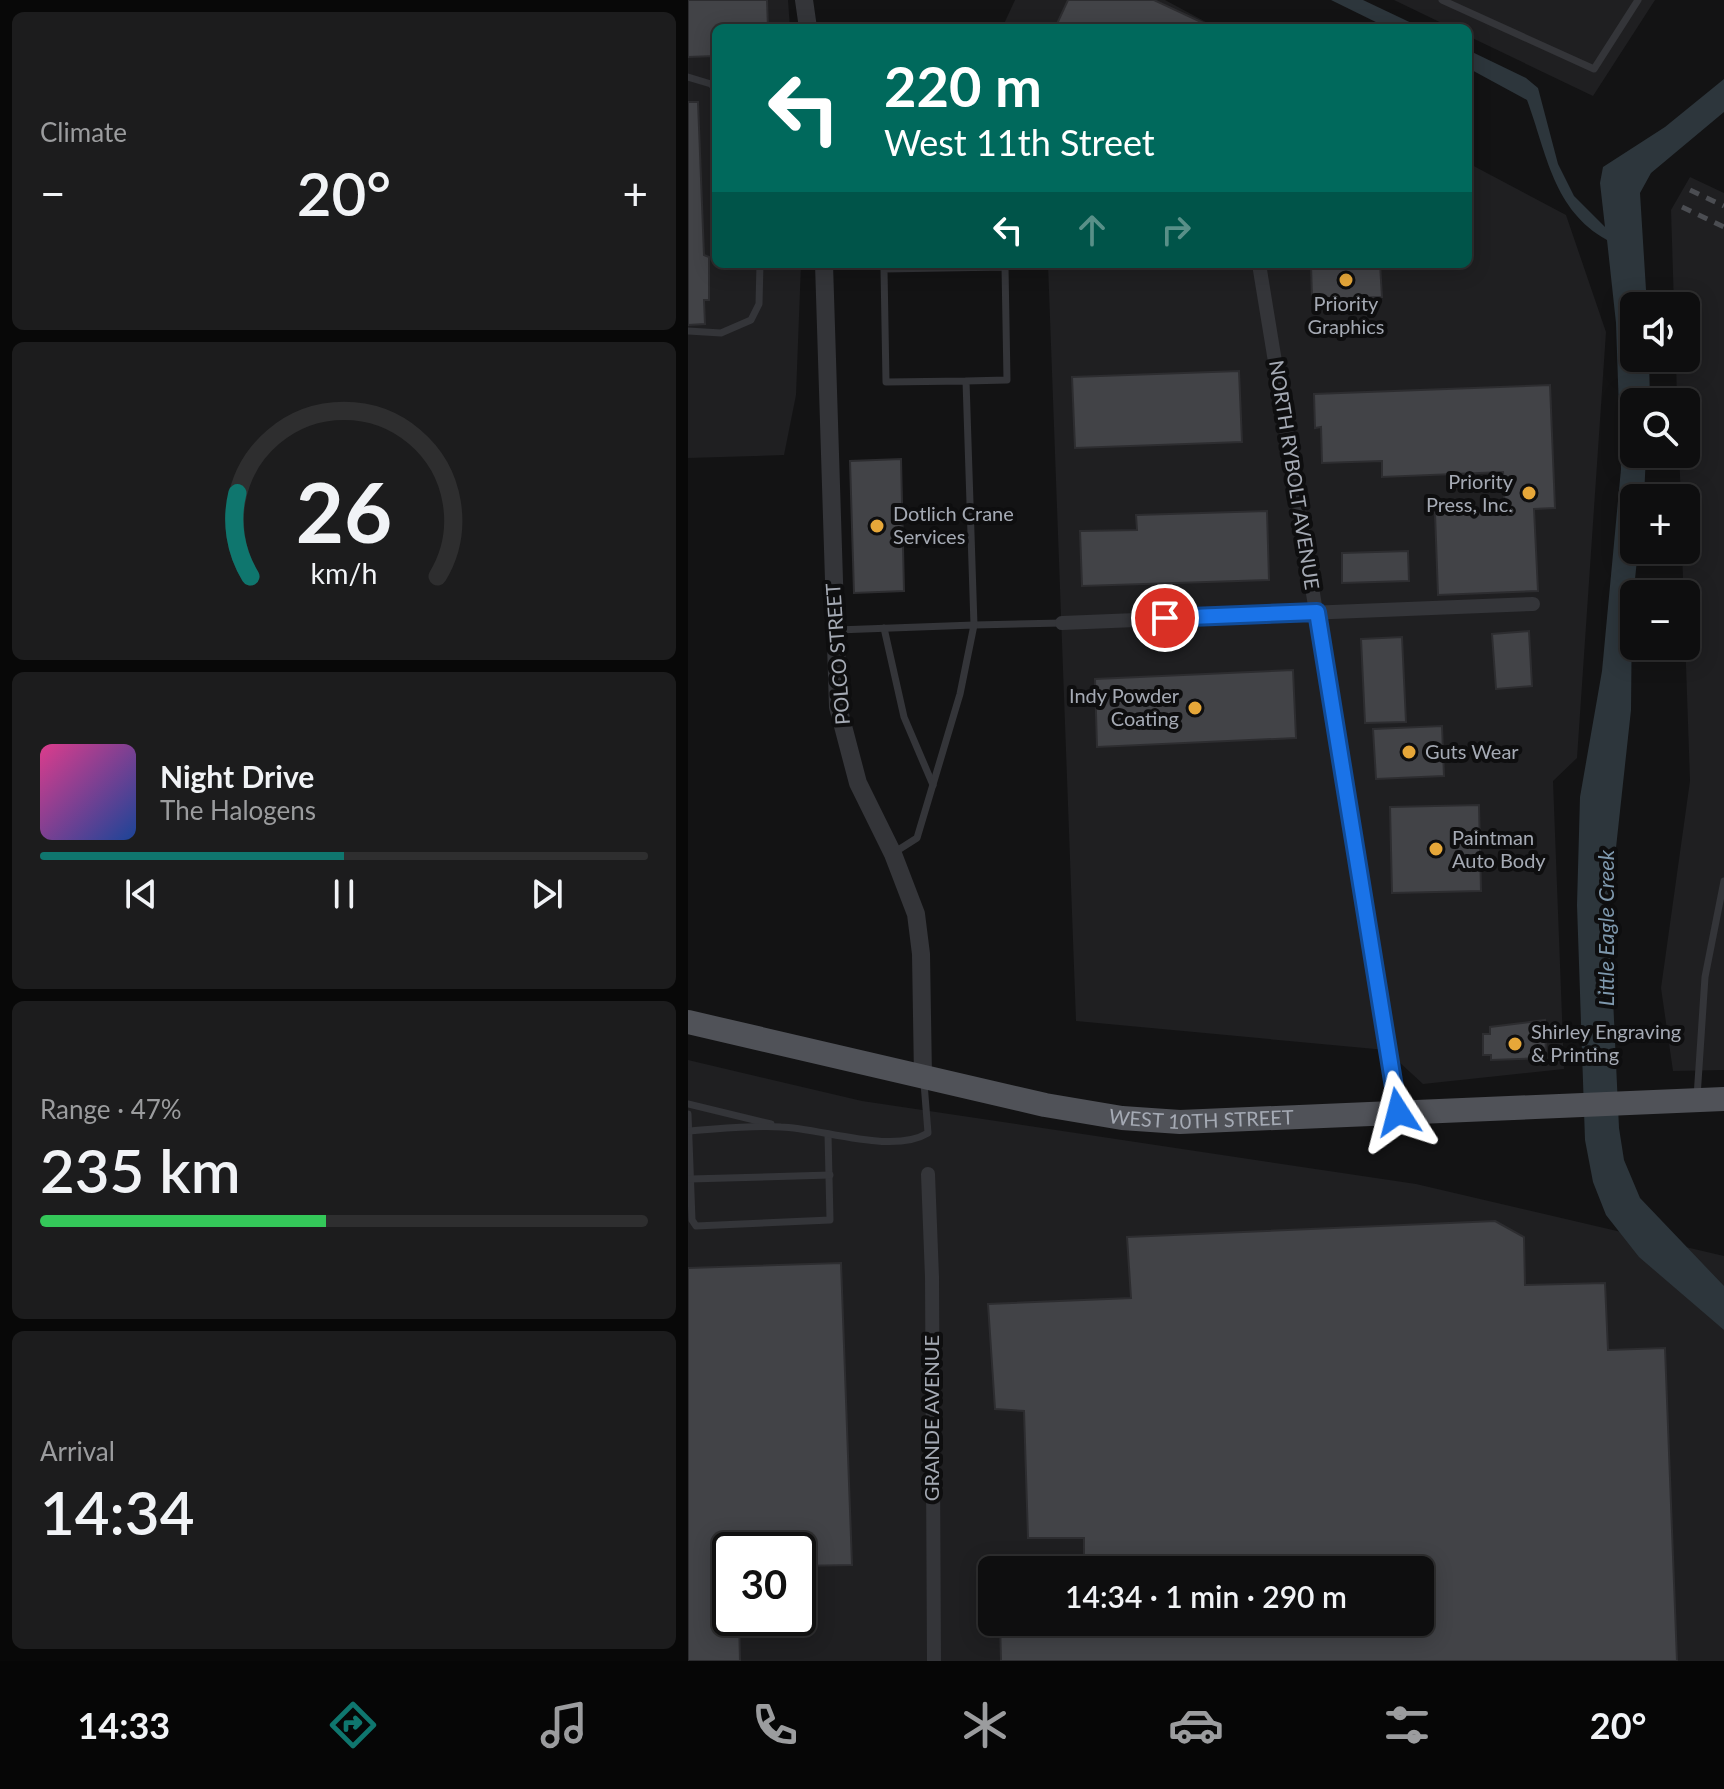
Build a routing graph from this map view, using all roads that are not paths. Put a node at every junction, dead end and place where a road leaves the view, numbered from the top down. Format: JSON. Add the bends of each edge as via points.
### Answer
{"nodes":[{"id":1,"x":804,"y":0,"type":"edge"},
{"id":2,"x":1442,"y":0,"type":"edge"},
{"id":3,"x":1638,"y":0,"type":"edge"},
{"id":4,"x":807,"y":24,"type":"edge"},
{"id":5,"x":688,"y":77,"type":"edge"},
{"id":6,"x":712,"y":85,"type":"edge"},
{"id":7,"x":760,"y":268,"type":"edge"},
{"id":8,"x":824,"y":268,"type":"edge"},
{"id":9,"x":944,"y":268,"type":"edge"},
{"id":10,"x":1005,"y":268,"type":"edge"},
{"id":11,"x":1260,"y":268,"type":"edge"},
{"id":12,"x":688,"y":331,"type":"edge"},
{"id":13,"x":966,"y":381,"type":"junction"},
{"id":14,"x":1533,"y":604,"type":"dead end"},
{"id":15,"x":1317,"y":612,"type":"junction"},
{"id":16,"x":1062,"y":623,"type":"joint"},
{"id":17,"x":974,"y":625,"type":"junction"},
{"id":18,"x":884,"y":628,"type":"junction"},
{"id":19,"x":834,"y":630,"type":"junction"},
{"id":20,"x":933,"y":785,"type":"junction"},
{"id":21,"x":893,"y":854,"type":"junction"},
{"id":22,"x":1724,"y":881,"type":"edge"},
{"id":23,"x":688,"y":1022,"type":"edge"},
{"id":24,"x":923,"y":1077,"type":"junction"},
{"id":25,"x":1724,"y":1099,"type":"edge"},
{"id":26,"x":1697,"y":1100,"type":"junction"},
{"id":27,"x":688,"y":1104,"type":"edge"},
{"id":28,"x":1398,"y":1112,"type":"junction"},
{"id":29,"x":688,"y":1114,"type":"edge"},
{"id":30,"x":782,"y":1127,"type":"junction"},
{"id":31,"x":688,"y":1131,"type":"edge"},
{"id":32,"x":828,"y":1134,"type":"junction"},
{"id":33,"x":928,"y":1174,"type":"dead end"},
{"id":34,"x":830,"y":1175,"type":"junction"},
{"id":35,"x":690,"y":1179,"type":"junction"},
{"id":36,"x":934,"y":1661,"type":"edge"}],
"edges":[{"from":1,"to":4,"type":"street"},
{"from":2,"to":3,"type":"lane","via":[[1594,69]]},
{"from":5,"to":6,"type":"lane"},
{"from":7,"to":12,"type":"lane","via":[[759,304],[751,320],[721,333]]},
{"from":8,"to":19,"type":"street","name":"POLCO STREET"},
{"from":9,"to":13,"type":"lane","via":[[884,269],[886,382]]},
{"from":10,"to":13,"type":"lane","via":[[1007,380]]},
{"from":11,"to":15,"type":"street","name":"NORTH RYBOLT AVENUE"},
{"from":13,"to":17,"type":"lane"},
{"from":14,"to":15,"type":"street"},
{"from":15,"to":16,"type":"street"},
{"from":15,"to":28,"type":"street","name":"NORTH RYBOLT AVENUE"},
{"from":16,"to":17,"type":"lane"},
{"from":17,"to":18,"type":"lane"},
{"from":17,"to":20,"type":"lane"},
{"from":18,"to":19,"type":"lane"},
{"from":18,"to":20,"type":"lane","via":[[904,717]]},
{"from":19,"to":21,"type":"street","name":"POLCO STREET","via":[[843,736],[863,797]]},
{"from":20,"to":21,"type":"lane","via":[[917,838]]},
{"from":21,"to":24,"type":"street","name":"POLCO STREET","via":[[918,927]]},
{"from":22,"to":26,"type":"lane","via":[[1705,977]]},
{"from":23,"to":24,"type":"main road","name":"WEST 10TH STREET"},
{"from":24,"to":28,"type":"main road","name":"WEST 10TH STREET","via":[[1122,1118],[1180,1122]]},
{"from":24,"to":32,"type":"lane","via":[[929,1123],[928,1133],[920,1138]]},
{"from":25,"to":26,"type":"main road","name":"WEST 10TH STREET"},
{"from":26,"to":28,"type":"main road","name":"WEST 10TH STREET"},
{"from":27,"to":30,"type":"lane"},
{"from":29,"to":31,"type":"lane"},
{"from":30,"to":31,"type":"lane"},
{"from":30,"to":32,"type":"lane"},
{"from":31,"to":35,"type":"lane"},
{"from":32,"to":34,"type":"lane"},
{"from":33,"to":36,"type":"street","name":"GRANDE AVENUE"},
{"from":34,"to":35,"type":"lane"},
{"from":34,"to":35,"type":"lane","via":[[827,1221],[696,1226]]}]}
